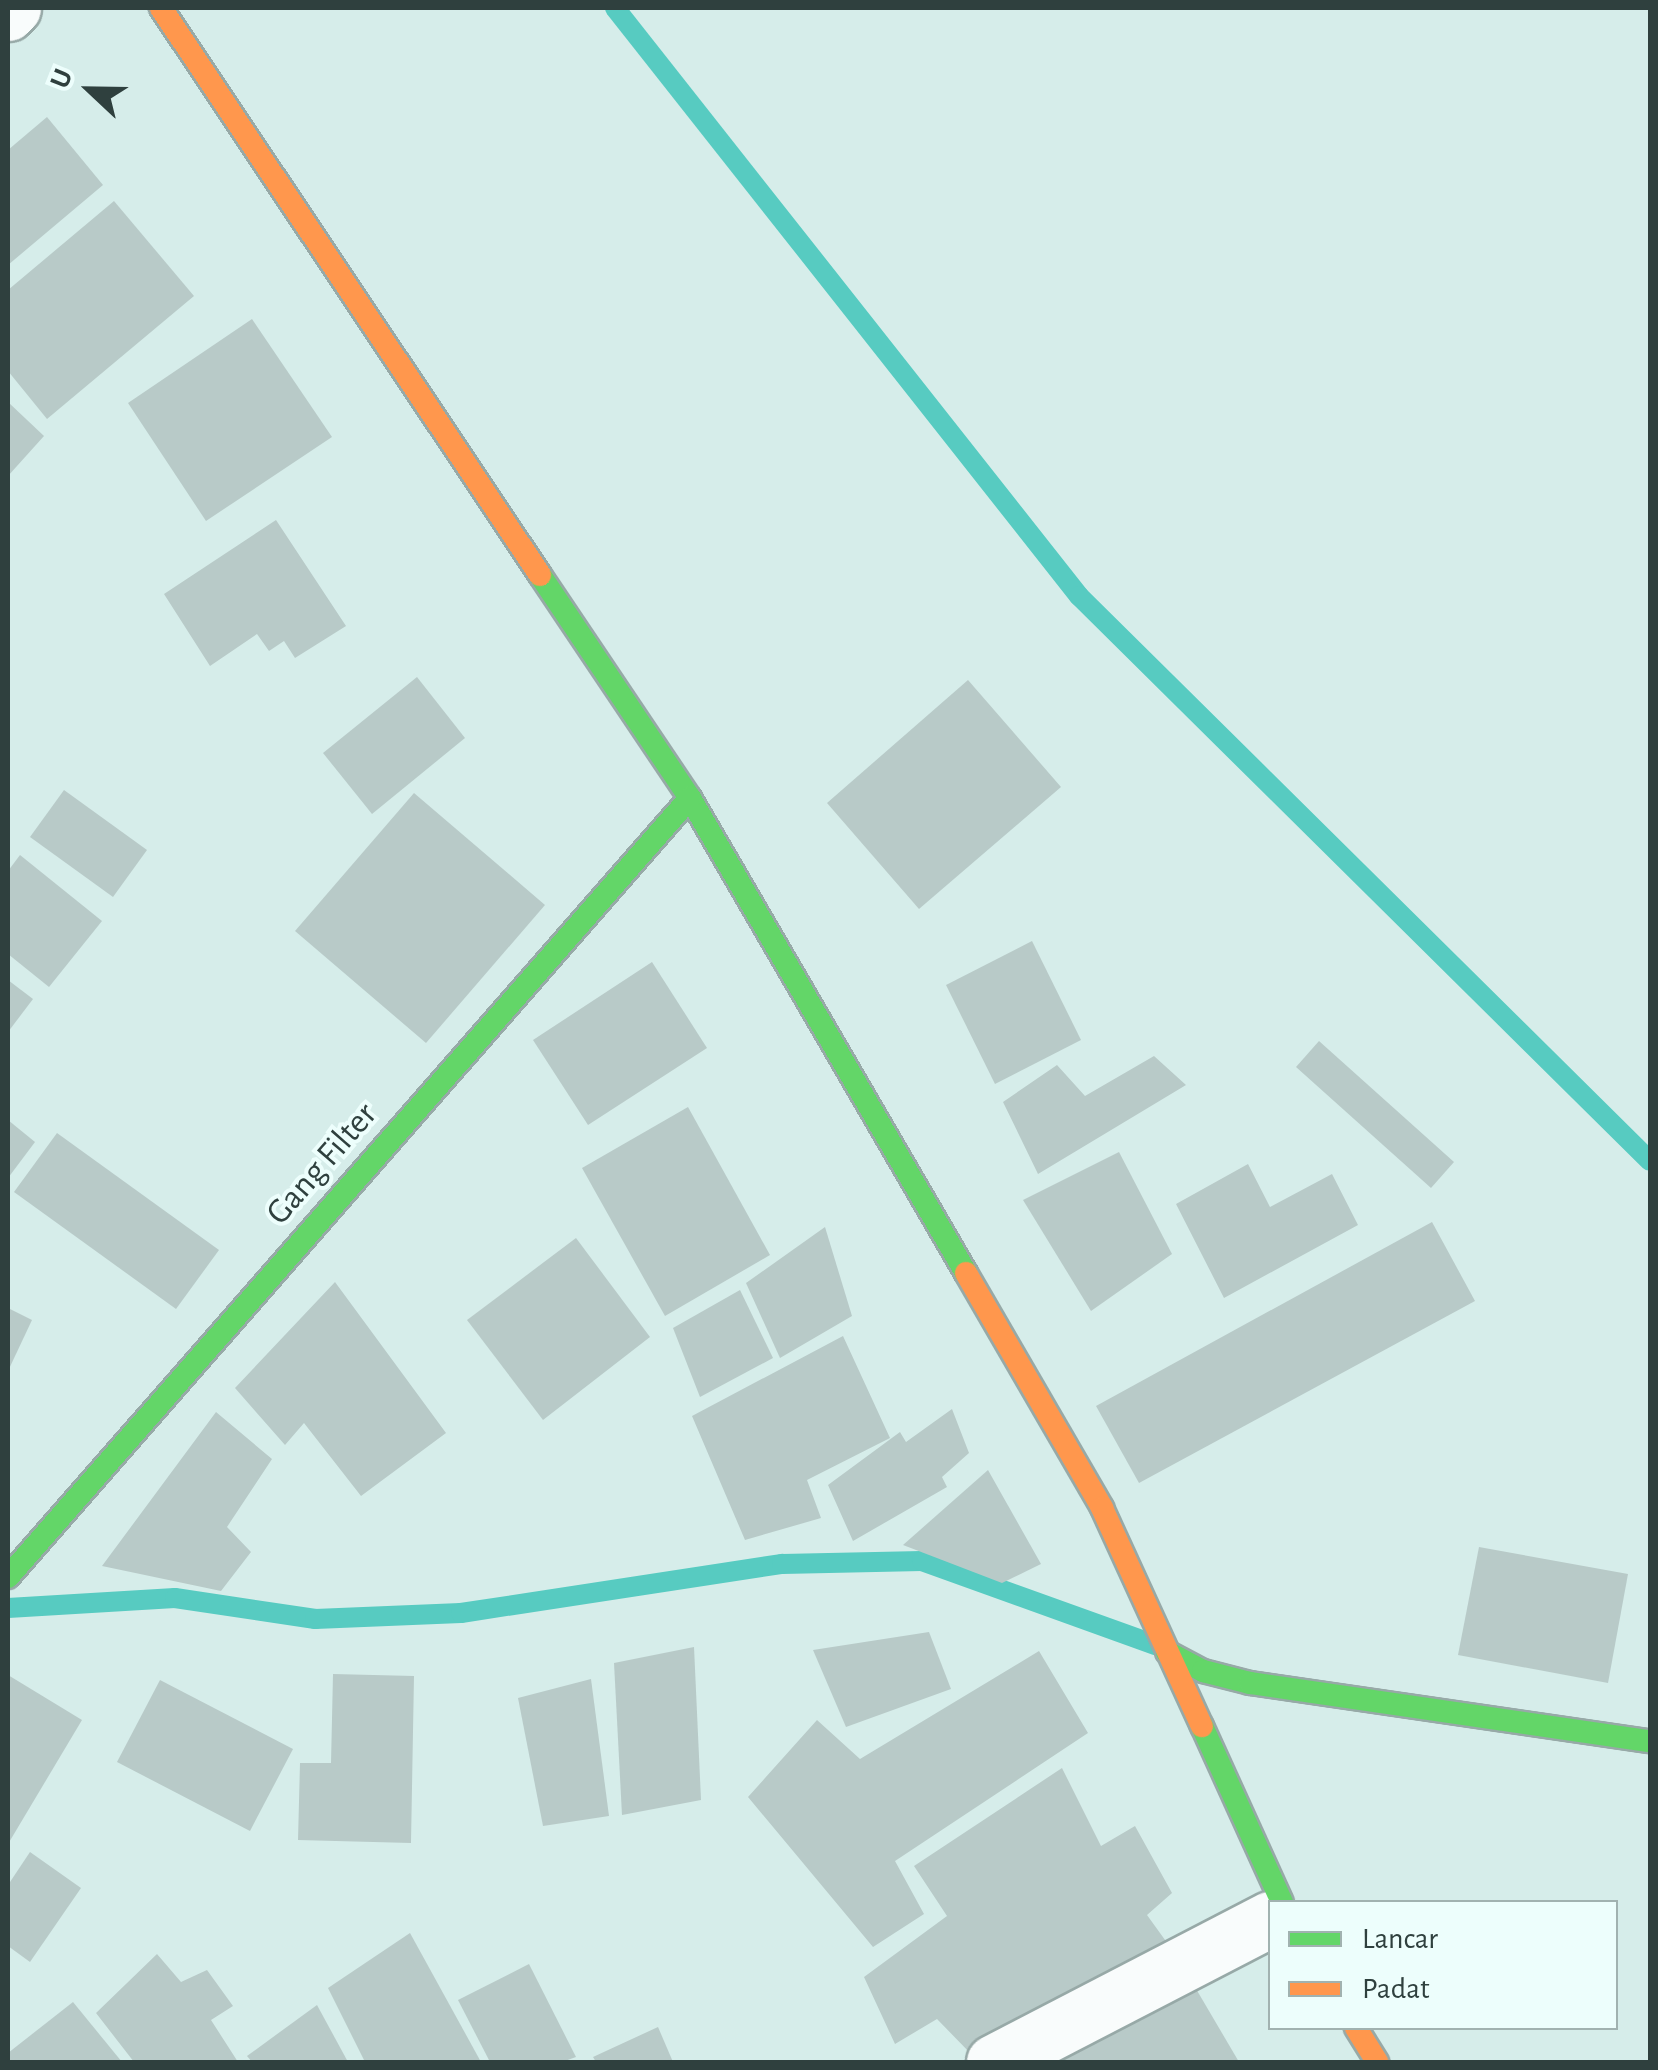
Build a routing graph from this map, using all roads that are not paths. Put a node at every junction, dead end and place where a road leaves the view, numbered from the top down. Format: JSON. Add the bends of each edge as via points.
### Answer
{"nodes":[{"id":1,"x":13,"y":8,"type":"edge"},
{"id":2,"x":161,"y":8,"type":"edge"},
{"id":3,"x":8,"y":13,"type":"edge"},
{"id":4,"x":690,"y":798,"type":"junction"},
{"id":5,"x":8,"y":1577,"type":"edge"},
{"id":6,"x":1167,"y":1652,"type":"junction"},
{"id":7,"x":1650,"y":1741,"type":"edge"},
{"id":8,"x":1281,"y":1900,"type":"edge"},
{"id":9,"x":1268,"y":1920,"type":"edge"},
{"id":10,"x":1357,"y":2030,"type":"edge"},
{"id":11,"x":994,"y":2062,"type":"edge"},
{"id":12,"x":1377,"y":2062,"type":"edge"}],
"edges":[{"from":1,"to":3,"type":"street"},
{"from":2,"to":4,"type":"main road"},
{"from":4,"to":5,"type":"main road","name":"Gang Filter"},
{"from":4,"to":6,"type":"main road","via":[[1102,1508]]},
{"from":6,"to":7,"type":"main road","via":[[1203,1671],[1250,1683]]},
{"from":6,"to":8,"type":"main road"},
{"from":9,"to":11,"type":"street"},
{"from":10,"to":12,"type":"main road"}]}
